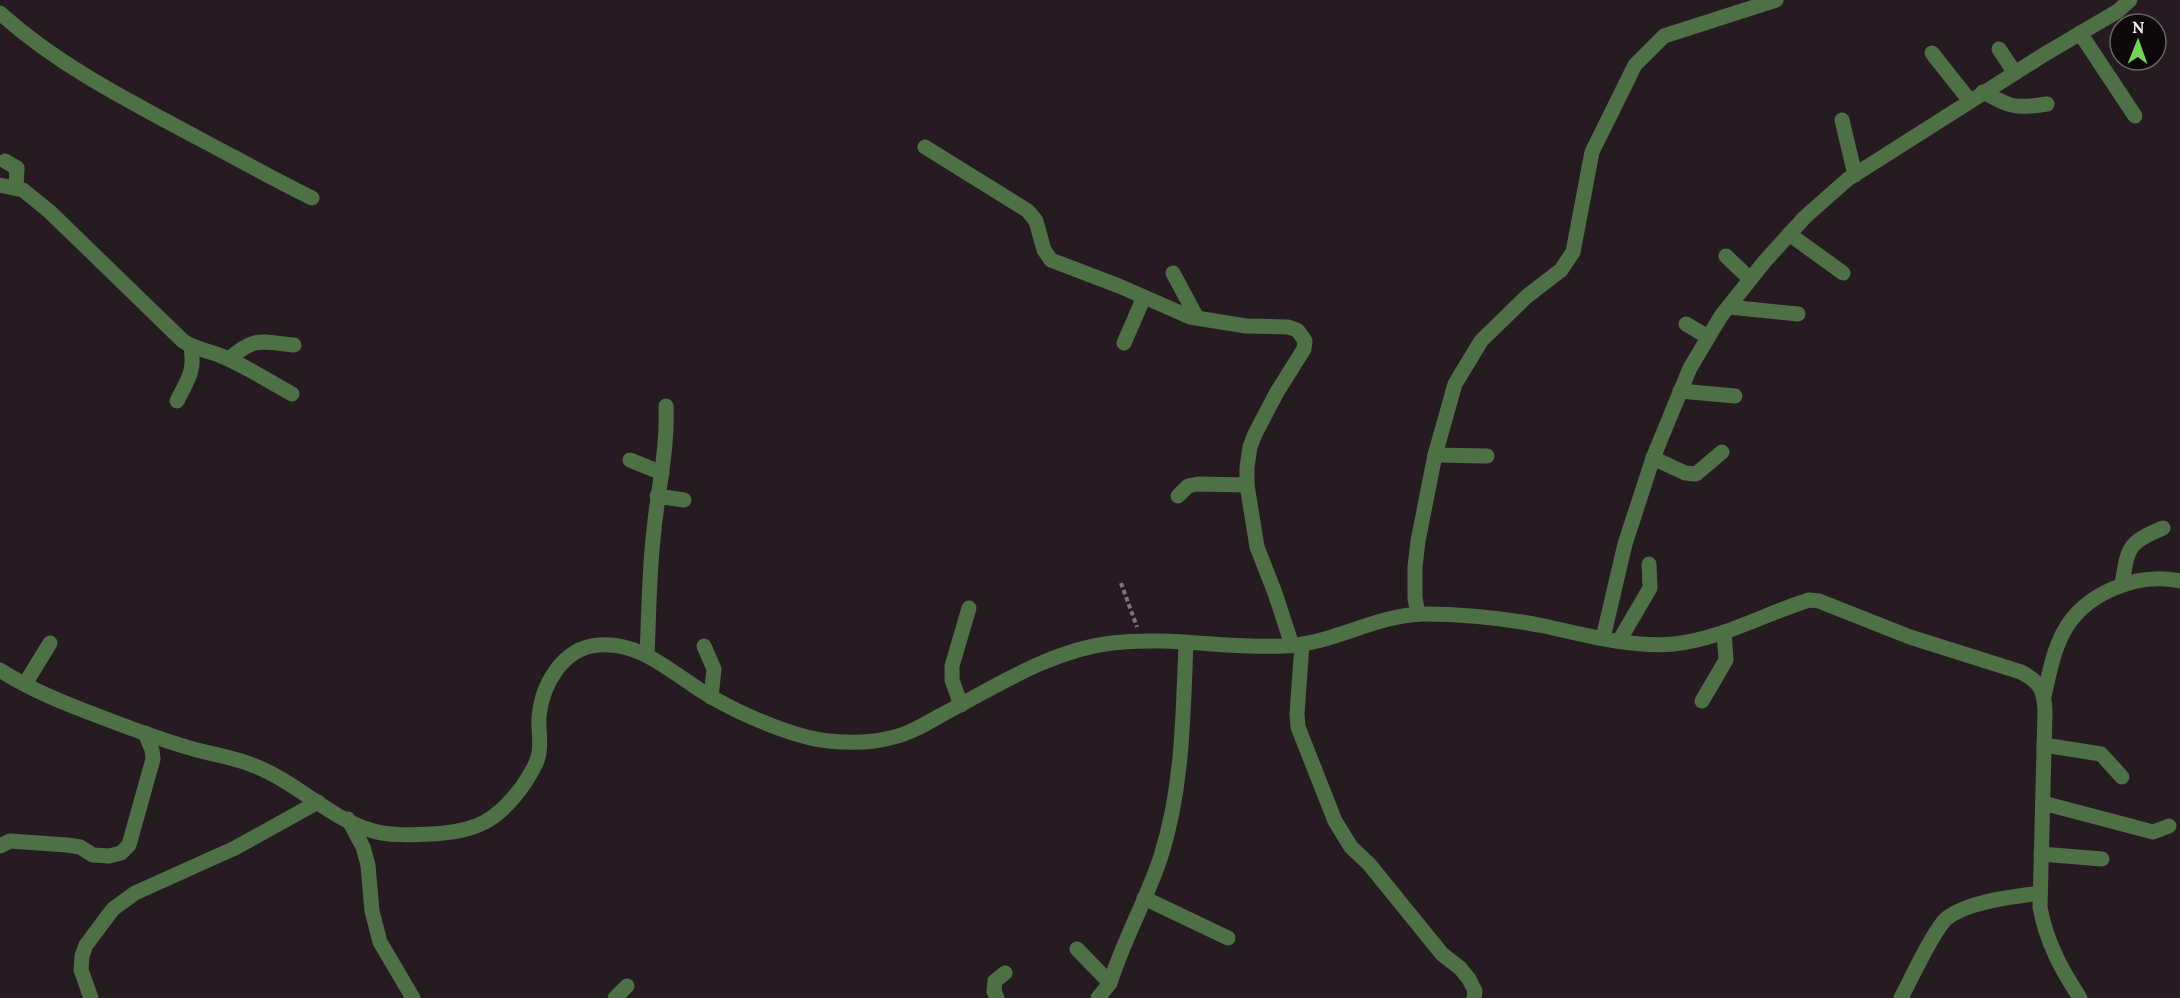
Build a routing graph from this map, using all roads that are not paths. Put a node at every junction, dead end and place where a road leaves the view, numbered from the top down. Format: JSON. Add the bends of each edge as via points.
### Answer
{"nodes":[{"id":1,"x":1776,"y":0,"type":"edge"},
{"id":2,"x":2130,"y":0,"type":"edge"},
{"id":3,"x":0,"y":13,"type":"edge"},
{"id":4,"x":2080,"y":33,"type":"junction"},
{"id":5,"x":1999,"y":49,"type":"dead end"},
{"id":6,"x":1932,"y":53,"type":"dead end"},
{"id":7,"x":2014,"y":73,"type":"junction"},
{"id":8,"x":1983,"y":92,"type":"junction"},
{"id":9,"x":1970,"y":101,"type":"junction"},
{"id":10,"x":2047,"y":104,"type":"dead end"},
{"id":11,"x":2134,"y":116,"type":"dead end"},
{"id":12,"x":1842,"y":120,"type":"dead end"},
{"id":13,"x":925,"y":147,"type":"dead end"},
{"id":14,"x":5,"y":161,"type":"dead end"},
{"id":15,"x":1855,"y":175,"type":"junction"},
{"id":16,"x":0,"y":185,"type":"edge"},
{"id":17,"x":16,"y":187,"type":"junction"},
{"id":18,"x":312,"y":198,"type":"dead end"},
{"id":19,"x":1789,"y":234,"type":"junction"},
{"id":20,"x":1726,"y":256,"type":"dead end"},
{"id":21,"x":1173,"y":273,"type":"dead end"},
{"id":22,"x":1843,"y":273,"type":"dead end"},
{"id":23,"x":1750,"y":279,"type":"junction"},
{"id":24,"x":1144,"y":297,"type":"junction"},
{"id":25,"x":1729,"y":307,"type":"junction"},
{"id":26,"x":1798,"y":314,"type":"dead end"},
{"id":27,"x":1197,"y":318,"type":"junction"},
{"id":28,"x":1686,"y":324,"type":"dead end"},
{"id":29,"x":1708,"y":337,"type":"junction"},
{"id":30,"x":1124,"y":343,"type":"dead end"},
{"id":31,"x":294,"y":345,"type":"dead end"},
{"id":32,"x":191,"y":347,"type":"junction"},
{"id":33,"x":229,"y":358,"type":"junction"},
{"id":34,"x":1680,"y":391,"type":"junction"},
{"id":35,"x":291,"y":394,"type":"dead end"},
{"id":36,"x":1736,"y":396,"type":"dead end"},
{"id":37,"x":177,"y":401,"type":"dead end"},
{"id":38,"x":666,"y":406,"type":"dead end"},
{"id":39,"x":1722,"y":452,"type":"dead end"},
{"id":40,"x":1435,"y":454,"type":"junction"},
{"id":41,"x":1487,"y":456,"type":"dead end"},
{"id":42,"x":1653,"y":458,"type":"junction"},
{"id":43,"x":630,"y":460,"type":"dead end"},
{"id":44,"x":662,"y":473,"type":"junction"},
{"id":45,"x":1247,"y":485,"type":"junction"},
{"id":46,"x":657,"y":496,"type":"junction"},
{"id":47,"x":1178,"y":496,"type":"dead end"},
{"id":48,"x":684,"y":500,"type":"dead end"},
{"id":49,"x":2163,"y":528,"type":"dead end"},
{"id":50,"x":1649,"y":564,"type":"dead end"},
{"id":51,"x":2180,"y":581,"type":"edge"},
{"id":52,"x":2122,"y":585,"type":"junction"},
{"id":53,"x":969,"y":608,"type":"dead end"},
{"id":54,"x":1418,"y":614,"type":"junction"},
{"id":55,"x":1724,"y":632,"type":"junction"},
{"id":56,"x":1603,"y":638,"type":"junction"},
{"id":57,"x":1619,"y":641,"type":"junction"},
{"id":58,"x":50,"y":643,"type":"dead end"},
{"id":59,"x":1186,"y":643,"type":"junction"},
{"id":60,"x":1297,"y":644,"type":"junction"},
{"id":61,"x":704,"y":646,"type":"dead end"},
{"id":62,"x":647,"y":655,"type":"junction"},
{"id":63,"x":0,"y":670,"type":"edge"},
{"id":64,"x":25,"y":684,"type":"junction"},
{"id":65,"x":2044,"y":696,"type":"junction"},
{"id":66,"x":711,"y":697,"type":"junction"},
{"id":67,"x":1702,"y":701,"type":"dead end"},
{"id":68,"x":961,"y":705,"type":"junction"},
{"id":69,"x":145,"y":733,"type":"junction"},
{"id":70,"x":2044,"y":745,"type":"junction"},
{"id":71,"x":2122,"y":777,"type":"dead end"},
{"id":72,"x":318,"y":802,"type":"junction"},
{"id":73,"x":2043,"y":803,"type":"junction"},
{"id":74,"x":348,"y":819,"type":"junction"},
{"id":75,"x":2169,"y":826,"type":"dead end"},
{"id":76,"x":0,"y":846,"type":"edge"},
{"id":77,"x":2041,"y":854,"type":"junction"},
{"id":78,"x":2102,"y":859,"type":"dead end"},
{"id":79,"x":2040,"y":893,"type":"junction"},
{"id":80,"x":1144,"y":898,"type":"junction"},
{"id":81,"x":1228,"y":938,"type":"dead end"},
{"id":82,"x":1077,"y":950,"type":"dead end"},
{"id":83,"x":1005,"y":973,"type":"dead end"},
{"id":84,"x":1110,"y":983,"type":"junction"},
{"id":85,"x":627,"y":987,"type":"dead end"},
{"id":86,"x":91,"y":998,"type":"edge"},
{"id":87,"x":413,"y":998,"type":"edge"},
{"id":88,"x":615,"y":998,"type":"edge"},
{"id":89,"x":997,"y":998,"type":"edge"},
{"id":90,"x":1098,"y":998,"type":"edge"},
{"id":91,"x":1474,"y":998,"type":"edge"},
{"id":92,"x":1901,"y":998,"type":"edge"},
{"id":93,"x":2080,"y":998,"type":"edge"}],
"edges":[{"from":1,"to":40,"type":"street","via":[[1664,36],[1635,65],[1592,152],[1573,252],[1561,270],[1526,297],[1481,341],[1455,384]]},
{"from":2,"to":4,"type":"street"},
{"from":3,"to":18,"type":"street","via":[[116,95]]},
{"from":4,"to":7,"type":"street"},
{"from":4,"to":11,"type":"street"},
{"from":5,"to":7,"type":"street"},
{"from":6,"to":9,"type":"street"},
{"from":7,"to":8,"type":"street"},
{"from":8,"to":9,"type":"street"},
{"from":8,"to":10,"type":"street","via":[[2013,107]]},
{"from":9,"to":15,"type":"street"},
{"from":12,"to":15,"type":"street"},
{"from":13,"to":24,"type":"street","via":[[1028,211],[1036,220],[1044,250],[1051,260]]},
{"from":14,"to":17,"type":"street","via":[[17,168]]},
{"from":15,"to":19,"type":"street"},
{"from":16,"to":17,"type":"street"},
{"from":17,"to":32,"type":"street","via":[[50,212]]},
{"from":19,"to":22,"type":"street"},
{"from":19,"to":23,"type":"street"},
{"from":20,"to":23,"type":"street"},
{"from":21,"to":27,"type":"street"},
{"from":23,"to":25,"type":"street"},
{"from":24,"to":27,"type":"street"},
{"from":24,"to":30,"type":"street"},
{"from":25,"to":26,"type":"street"},
{"from":25,"to":29,"type":"street"},
{"from":27,"to":45,"type":"street","via":[[1246,326],[1288,327],[1297,330],[1305,341],[1305,349],[1277,392],[1253,441]]},
{"from":28,"to":29,"type":"street"},
{"from":29,"to":34,"type":"street"},
{"from":31,"to":33,"type":"street","via":[[257,341]]},
{"from":32,"to":33,"type":"street"},
{"from":32,"to":37,"type":"street","via":[[193,370]]},
{"from":33,"to":35,"type":"street"},
{"from":34,"to":36,"type":"street"},
{"from":34,"to":42,"type":"street"},
{"from":38,"to":44,"type":"street"},
{"from":39,"to":42,"type":"street","via":[[1696,474]]},
{"from":40,"to":41,"type":"street"},
{"from":40,"to":54,"type":"street","via":[[1417,550]]},
{"from":42,"to":56,"type":"street","via":[[1625,544]]},
{"from":43,"to":44,"type":"street"},
{"from":44,"to":46,"type":"street"},
{"from":45,"to":47,"type":"street","via":[[1198,484],[1188,486]]},
{"from":45,"to":60,"type":"street","via":[[1257,547]]},
{"from":46,"to":48,"type":"street"},
{"from":46,"to":62,"type":"street"},
{"from":49,"to":52,"type":"street","via":[[2139,538],[2132,546]]},
{"from":50,"to":57,"type":"street","via":[[1650,588]]},
{"from":51,"to":52,"type":"street","via":[[2167,578]]},
{"from":52,"to":65,"type":"street","via":[[2076,614],[2056,650]]},
{"from":53,"to":68,"type":"street","via":[[952,666],[952,680]]},
{"from":54,"to":56,"type":"street","via":[[1500,618]]},
{"from":54,"to":60,"type":"street"},
{"from":55,"to":57,"type":"street","via":[[1672,644]]},
{"from":55,"to":65,"type":"street","via":[[1799,603],[1819,601],[1910,637],[2021,672],[2035,680]]},
{"from":55,"to":67,"type":"street","via":[[1726,660]]},
{"from":56,"to":57,"type":"street"},
{"from":58,"to":64,"type":"street"},
{"from":59,"to":60,"type":"street"},
{"from":59,"to":68,"type":"street","via":[[1114,642],[1072,651]]},
{"from":59,"to":80,"type":"street","via":[[1182,731],[1172,818]]},
{"from":60,"to":91,"type":"street","via":[[1298,727],[1335,821],[1351,847],[1411,918],[1469,979]]},
{"from":61,"to":66,"type":"street","via":[[714,669]]},
{"from":62,"to":66,"type":"street"},
{"from":62,"to":74,"type":"street","via":[[620,646],[592,645],[564,659],[542,704],[538,758],[528,778],[494,819],[462,831],[430,834],[382,833]]},
{"from":63,"to":64,"type":"street"},
{"from":64,"to":69,"type":"street","via":[[56,700]]},
{"from":65,"to":70,"type":"street"},
{"from":66,"to":68,"type":"street","via":[[780,728],[825,741],[888,739]]},
{"from":69,"to":72,"type":"street","via":[[258,767]]},
{"from":69,"to":76,"type":"street","via":[[153,759],[129,845],[121,853],[93,855],[68,845],[10,842]]},
{"from":70,"to":71,"type":"street","via":[[2101,754]]},
{"from":70,"to":73,"type":"street"},
{"from":72,"to":74,"type":"street"},
{"from":72,"to":86,"type":"street","via":[[235,848],[135,893],[113,909],[82,956],[81,970]]},
{"from":73,"to":75,"type":"street","via":[[2153,832]]},
{"from":73,"to":77,"type":"street"},
{"from":74,"to":87,"type":"street","via":[[368,865],[380,942]]},
{"from":77,"to":78,"type":"street"},
{"from":77,"to":79,"type":"street"},
{"from":79,"to":92,"type":"street","via":[[1966,909],[1947,919]]},
{"from":79,"to":93,"type":"street","via":[[2044,931]]},
{"from":80,"to":81,"type":"street"},
{"from":80,"to":84,"type":"street"},
{"from":82,"to":84,"type":"street"},
{"from":83,"to":89,"type":"street","via":[[993,986]]},
{"from":84,"to":90,"type":"street"},
{"from":85,"to":88,"type":"street"}]}
